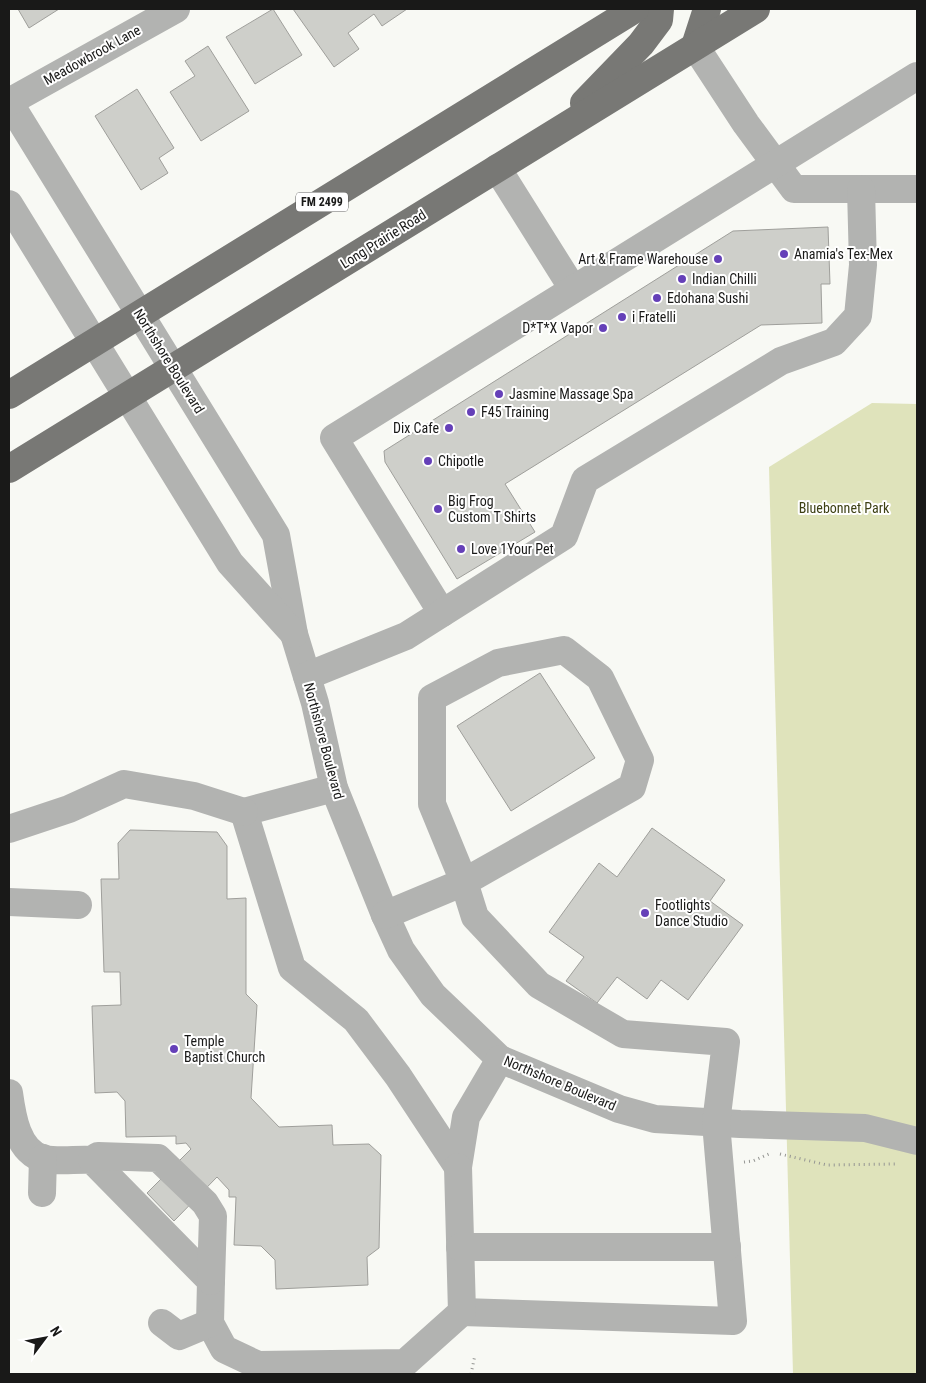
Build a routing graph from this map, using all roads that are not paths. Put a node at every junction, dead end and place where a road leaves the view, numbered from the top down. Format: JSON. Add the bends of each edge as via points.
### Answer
{"nodes":[{"id":1,"x":176,"y":9,"type":"edge"},
{"id":2,"x":635,"y":9,"type":"edge"},
{"id":3,"x":660,"y":9,"type":"edge"},
{"id":4,"x":708,"y":9,"type":"edge"},
{"id":5,"x":756,"y":9,"type":"edge"},
{"id":6,"x":695,"y":46,"type":"junction"},
{"id":7,"x":917,"y":76,"type":"edge"},
{"id":8,"x":9,"y":102,"type":"edge"},
{"id":9,"x":561,"y":128,"type":"junction"},
{"id":10,"x":775,"y":163,"type":"junction"},
{"id":11,"x":497,"y":168,"type":"junction"},
{"id":12,"x":860,"y":189,"type":"junction"},
{"id":13,"x":917,"y":189,"type":"edge"},
{"id":14,"x":9,"y":204,"type":"edge"},
{"id":15,"x":573,"y":289,"type":"junction"},
{"id":16,"x":140,"y":315,"type":"junction"},
{"id":17,"x":95,"y":342,"type":"junction"},
{"id":18,"x":173,"y":368,"type":"junction"},
{"id":19,"x":9,"y":396,"type":"edge"},
{"id":20,"x":126,"y":396,"type":"junction"},
{"id":21,"x":9,"y":469,"type":"edge"},
{"id":22,"x":442,"y":613,"type":"junction"},
{"id":23,"x":294,"y":634,"type":"junction"},
{"id":24,"x":307,"y":676,"type":"junction"},
{"id":25,"x":334,"y":788,"type":"junction"},
{"id":26,"x":244,"y":812,"type":"junction"},
{"id":27,"x":9,"y":829,"type":"edge"},
{"id":28,"x":464,"y":882,"type":"junction"},
{"id":29,"x":9,"y":902,"type":"edge"},
{"id":30,"x":78,"y":905,"type":"dead end"},
{"id":31,"x":384,"y":915,"type":"junction"},
{"id":32,"x":500,"y":1059,"type":"junction"},
{"id":33,"x":9,"y":1093,"type":"edge"},
{"id":34,"x":716,"y":1123,"type":"junction"},
{"id":35,"x":917,"y":1142,"type":"edge"},
{"id":36,"x":43,"y":1158,"type":"junction"},
{"id":37,"x":100,"y":1167,"type":"junction"},
{"id":38,"x":458,"y":1167,"type":"junction"},
{"id":39,"x":42,"y":1193,"type":"dead end"},
{"id":40,"x":727,"y":1246,"type":"junction"},
{"id":41,"x":460,"y":1247,"type":"junction"},
{"id":42,"x":202,"y":1271,"type":"junction"},
{"id":43,"x":462,"y":1312,"type":"junction"},
{"id":44,"x":162,"y":1323,"type":"dead end"},
{"id":45,"x":210,"y":1323,"type":"junction"}],
"edges":[{"from":1,"to":8,"type":"street","name":"Meadowbrook Lane"},
{"from":2,"to":16,"type":"main road","number":"FM 2499"},
{"from":3,"to":9,"type":"main road","via":[[659,20],[641,44]]},
{"from":4,"to":6,"type":"main road"},
{"from":5,"to":6,"type":"main road","name":"Long Prairie Road"},
{"from":6,"to":9,"type":"main road","name":"Long Prairie Road"},
{"from":6,"to":10,"type":"street"},
{"from":7,"to":10,"type":"street"},
{"from":8,"to":16,"type":"street","name":"Northshore Boulevard"},
{"from":9,"to":11,"type":"main road","name":"Long Prairie Road"},
{"from":10,"to":12,"type":"street","via":[[794,190]]},
{"from":10,"to":15,"type":"street"},
{"from":11,"to":15,"type":"street"},
{"from":11,"to":18,"type":"main road","name":"Long Prairie Road"},
{"from":12,"to":13,"type":"street"},
{"from":12,"to":22,"type":"street","via":[[863,265],[858,316],[834,342],[781,360],[585,480],[564,536]]},
{"from":14,"to":17,"type":"street","name":"Northshore Boulevard"},
{"from":15,"to":22,"type":"street","via":[[334,438]]},
{"from":16,"to":17,"type":"main road","number":"FM 2499"},
{"from":16,"to":18,"type":"street","name":"Northshore Boulevard"},
{"from":17,"to":19,"type":"main road","number":"FM 2499"},
{"from":17,"to":20,"type":"street","name":"Northshore Boulevard"},
{"from":18,"to":20,"type":"main road","name":"Long Prairie Road"},
{"from":18,"to":23,"type":"street","name":"Northshore Boulevard","via":[[276,535]]},
{"from":20,"to":21,"type":"main road","name":"Long Prairie Road"},
{"from":20,"to":23,"type":"street","name":"Northshore Boulevard","via":[[230,563]]},
{"from":22,"to":24,"type":"street","via":[[406,636]]},
{"from":23,"to":24,"type":"street","name":"Northshore Boulevard"},
{"from":24,"to":25,"type":"street","name":"Northshore Boulevard"},
{"from":25,"to":26,"type":"street"},
{"from":25,"to":31,"type":"street","name":"Northshore Boulevard"},
{"from":26,"to":27,"type":"street","via":[[194,796],[124,784],[69,809]]},
{"from":26,"to":38,"type":"street","via":[[292,968],[356,1020],[398,1076]]},
{"from":28,"to":28,"type":"street","via":[[432,804],[432,698],[498,663],[564,650],[600,678],[640,760],[632,787]]},
{"from":28,"to":31,"type":"street"},
{"from":28,"to":34,"type":"street","via":[[475,917],[539,984],[623,1034],[726,1042]]},
{"from":29,"to":30,"type":"street"},
{"from":31,"to":32,"type":"street","name":"Northshore Boulevard","via":[[401,950],[433,995]]},
{"from":32,"to":34,"type":"street","name":"Northshore Boulevard","via":[[619,1108],[655,1119]]},
{"from":32,"to":38,"type":"street","via":[[466,1117]]},
{"from":33,"to":36,"type":"street","via":[[13,1118],[25,1146]]},
{"from":34,"to":35,"type":"street","name":"Northshore Boulevard","via":[[865,1128]]},
{"from":34,"to":40,"type":"street"},
{"from":36,"to":37,"type":"street"},
{"from":36,"to":39,"type":"street"},
{"from":37,"to":42,"type":"street"},
{"from":37,"to":42,"type":"street","via":[[98,1156],[158,1158],[204,1203],[213,1216]]},
{"from":38,"to":41,"type":"street"},
{"from":40,"to":41,"type":"street"},
{"from":40,"to":43,"type":"street","via":[[733,1321]]},
{"from":41,"to":43,"type":"street"},
{"from":42,"to":45,"type":"street"},
{"from":43,"to":45,"type":"street","via":[[405,1363],[258,1365],[224,1349]]},
{"from":44,"to":45,"type":"street","via":[[179,1336]]}]}
